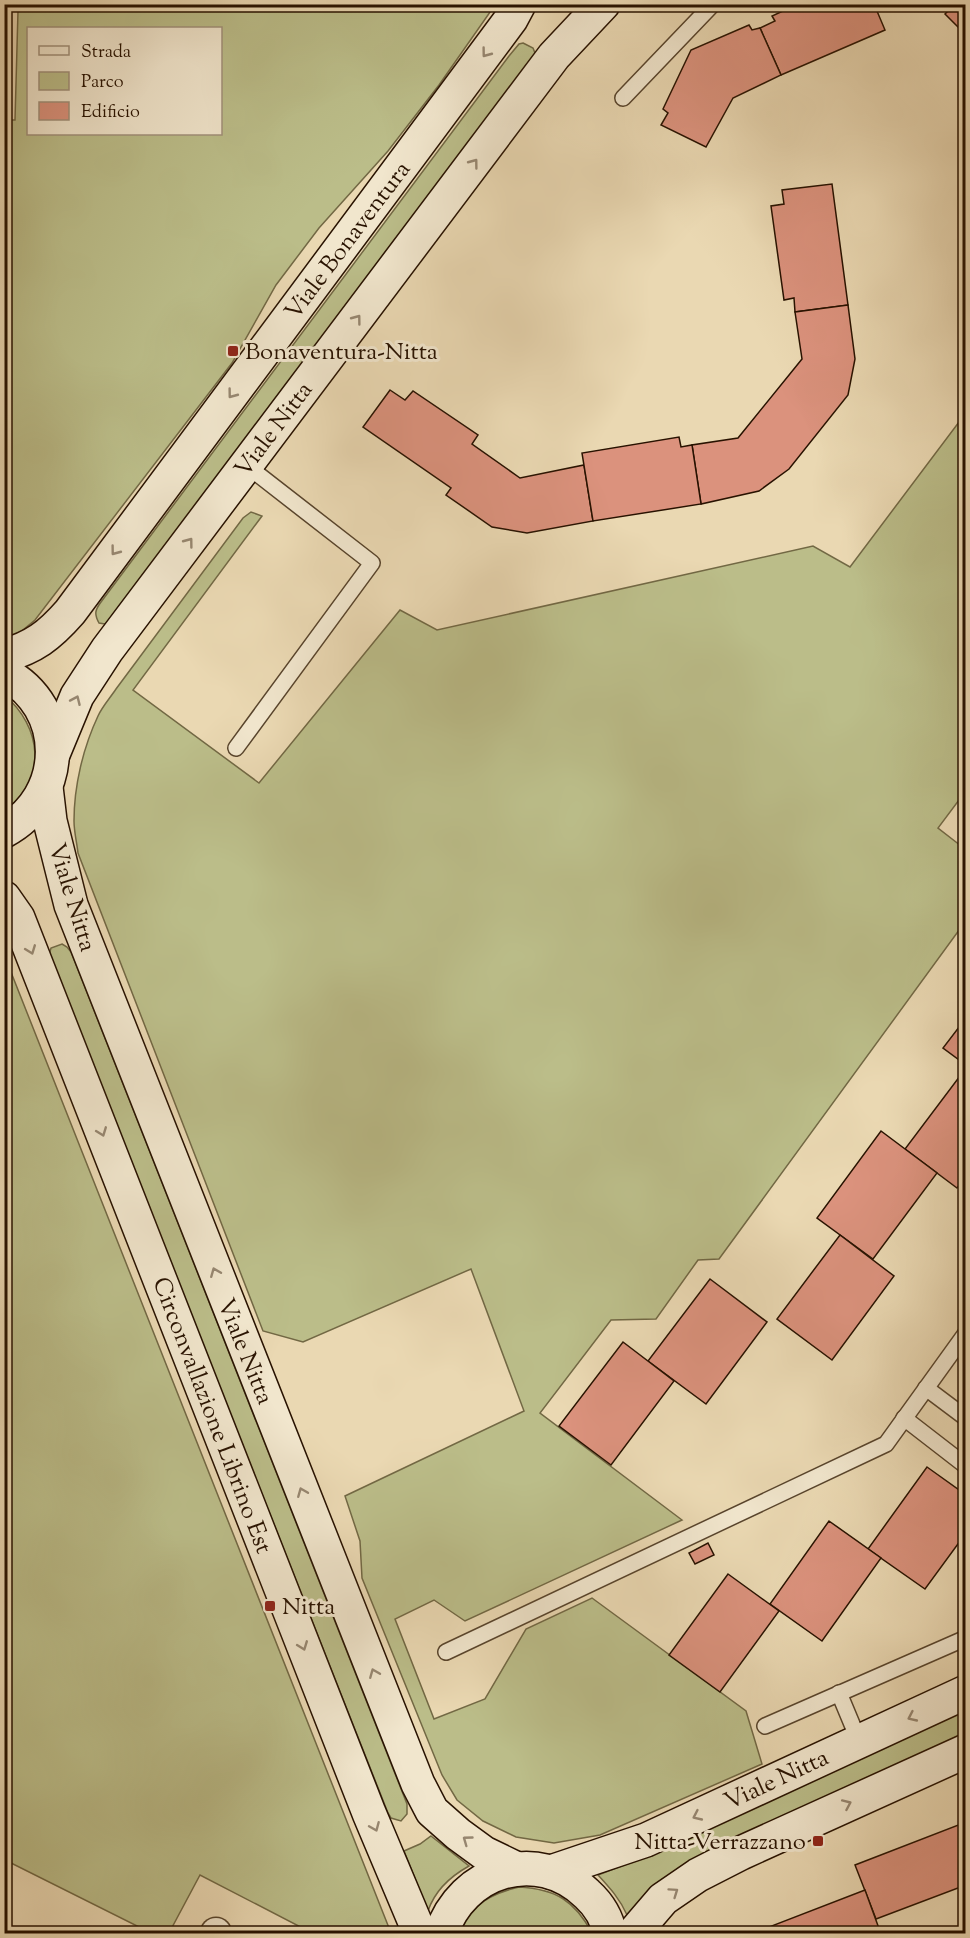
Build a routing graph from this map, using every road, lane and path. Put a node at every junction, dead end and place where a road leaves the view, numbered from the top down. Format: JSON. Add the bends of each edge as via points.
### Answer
{"nodes":[{"id":1,"x":519,"y":4,"type":"edge"},
{"id":2,"x":603,"y":4,"type":"edge"},
{"id":3,"x":713,"y":4,"type":"edge"},
{"id":4,"x":623,"y":98,"type":"dead end"},
{"id":5,"x":246,"y":465,"type":"junction"},
{"id":6,"x":4,"y":656,"type":"edge"},
{"id":7,"x":4,"y":673,"type":"edge"},
{"id":8,"x":236,"y":748,"type":"dead end"},
{"id":9,"x":53,"y":754,"type":"junction"},
{"id":10,"x":46,"y":787,"type":"junction"},
{"id":11,"x":4,"y":831,"type":"edge"},
{"id":12,"x":4,"y":898,"type":"edge"},
{"id":13,"x":966,"y":1333,"type":"edge"},
{"id":14,"x":926,"y":1388,"type":"junction"},
{"id":15,"x":904,"y":1418,"type":"junction"},
{"id":16,"x":966,"y":1418,"type":"edge"},
{"id":17,"x":966,"y":1466,"type":"edge"},
{"id":18,"x":966,"y":1638,"type":"edge"},
{"id":19,"x":446,"y":1652,"type":"dead end"},
{"id":20,"x":966,"y":1692,"type":"edge"},
{"id":21,"x":840,"y":1694,"type":"junction"},
{"id":22,"x":765,"y":1726,"type":"dead end"},
{"id":23,"x":859,"y":1741,"type":"junction"},
{"id":24,"x":966,"y":1751,"type":"edge"},
{"id":25,"x":517,"y":1869,"type":"junction"},
{"id":26,"x":551,"y":1872,"type":"junction"},
{"id":27,"x":420,"y":1934,"type":"edge"},
{"id":28,"x":441,"y":1934,"type":"edge"},
{"id":29,"x":610,"y":1934,"type":"edge"},
{"id":30,"x":633,"y":1934,"type":"edge"}],
"edges":[{"from":1,"to":6,"type":"main road","name":"Viale Bonaventura","one_way":true,"via":[[70,612],[37,644]]},
{"from":5,"to":2,"type":"main road","name":"Viale Nitta","one_way":true,"via":[[555,56]]},
{"from":3,"to":4,"type":"lane"},
{"from":5,"to":8,"type":"lane","via":[[372,563]]},
{"from":9,"to":5,"type":"main road","name":"Viale Nitta","one_way":true,"via":[[77,696],[101,659]]},
{"from":7,"to":9,"type":"main road","via":[[36,700],[51,731]]},
{"from":9,"to":10,"type":"main road"},
{"from":10,"to":11,"type":"main road","via":[[34,807]]},
{"from":25,"to":10,"type":"main road","name":"Viale Nitta","one_way":true,"via":[[484,1853],[458,1834],[432,1811],[418,1784],[71,905],[50,821]]},
{"from":12,"to":27,"type":"main road","name":"Circonvallazione Librino Est","one_way":true,"via":[[18,918]]},
{"from":13,"to":14,"type":"lane"},
{"from":14,"to":15,"type":"lane"},
{"from":14,"to":16,"type":"lane"},
{"from":15,"to":17,"type":"lane"},
{"from":15,"to":19,"type":"lane","via":[[886,1444]]},
{"from":18,"to":21,"type":"lane"},
{"from":20,"to":23,"type":"main road","name":"Viale Nitta","one_way":true},
{"from":21,"to":22,"type":"lane"},
{"from":21,"to":23,"type":"lane"},
{"from":23,"to":26,"type":"main road","name":"Viale Nitta","one_way":true,"via":[[646,1840]]},
{"from":30,"to":24,"type":"main road","one_way":true,"via":[[663,1899],[698,1875]]},
{"from":25,"to":26,"type":"main road"},
{"from":25,"to":28,"type":"main road","via":[[483,1880],[467,1891],[445,1921]]},
{"from":26,"to":29,"type":"main road","via":[[580,1887],[593,1899]]}]}
